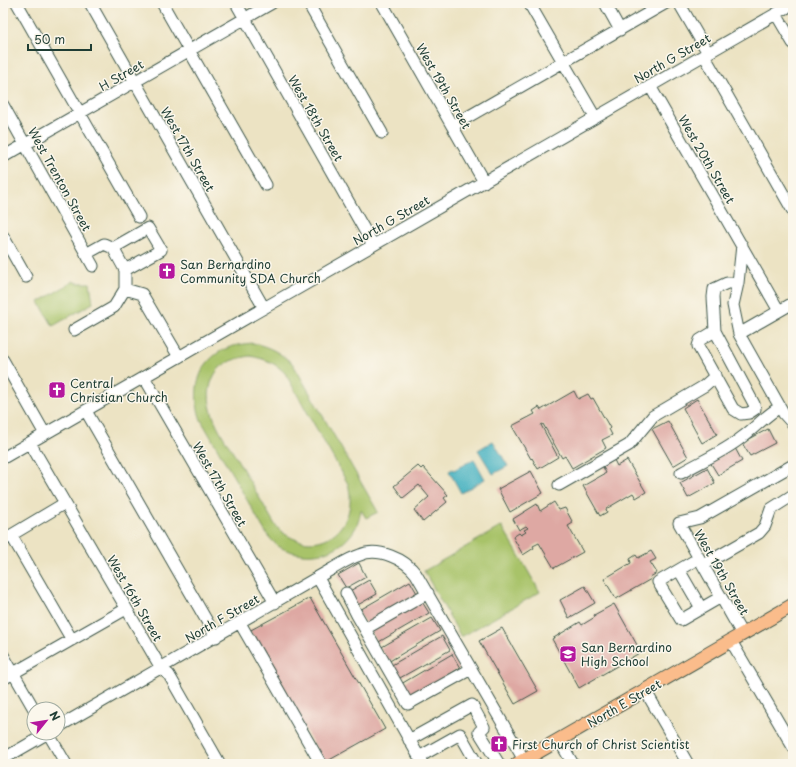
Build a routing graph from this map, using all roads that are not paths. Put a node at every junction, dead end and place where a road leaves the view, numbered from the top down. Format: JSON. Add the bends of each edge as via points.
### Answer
{"nodes":[{"id":1,"x":17,"y":3,"type":"edge"},
{"id":2,"x":90,"y":3,"type":"edge"},
{"id":3,"x":162,"y":3,"type":"edge"},
{"id":4,"x":236,"y":3,"type":"edge"},
{"id":5,"x":272,"y":3,"type":"edge"},
{"id":6,"x":308,"y":3,"type":"edge"},
{"id":7,"x":382,"y":3,"type":"edge"},
{"id":8,"x":529,"y":3,"type":"edge"},
{"id":9,"x":604,"y":3,"type":"edge"},
{"id":10,"x":666,"y":3,"type":"edge"},
{"id":11,"x":679,"y":3,"type":"edge"},
{"id":12,"x":793,"y":4,"type":"edge"},
{"id":13,"x":776,"y":14,"type":"junction"},
{"id":14,"x":245,"y":19,"type":"junction"},
{"id":15,"x":620,"y":30,"type":"junction"},
{"id":16,"x":793,"y":43,"type":"edge"},
{"id":17,"x":189,"y":50,"type":"junction"},
{"id":18,"x":706,"y":54,"type":"junction"},
{"id":19,"x":564,"y":63,"type":"junction"},
{"id":20,"x":135,"y":82,"type":"junction"},
{"id":21,"x":650,"y":86,"type":"junction"},
{"id":22,"x":3,"y":104,"type":"edge"},
{"id":23,"x":80,"y":113,"type":"junction"},
{"id":24,"x":596,"y":117,"type":"junction"},
{"id":25,"x":452,"y":126,"type":"junction"},
{"id":26,"x":382,"y":134,"type":"dead end"},
{"id":27,"x":26,"y":144,"type":"junction"},
{"id":28,"x":3,"y":157,"type":"edge"},
{"id":29,"x":484,"y":182,"type":"junction"},
{"id":30,"x":266,"y":184,"type":"dead end"},
{"id":31,"x":793,"y":210,"type":"edge"},
{"id":32,"x":139,"y":217,"type":"dead end"},
{"id":33,"x":3,"y":236,"type":"edge"},
{"id":34,"x":373,"y":245,"type":"junction"},
{"id":35,"x":742,"y":245,"type":"junction"},
{"id":36,"x":113,"y":248,"type":"junction"},
{"id":37,"x":86,"y":254,"type":"junction"},
{"id":38,"x":93,"y":266,"type":"dead end"},
{"id":39,"x":125,"y":270,"type":"junction"},
{"id":40,"x":26,"y":277,"type":"dead end"},
{"id":41,"x":738,"y":283,"type":"junction"},
{"id":42,"x":125,"y":289,"type":"junction"},
{"id":43,"x":793,"y":303,"type":"edge"},
{"id":44,"x":264,"y":308,"type":"junction"},
{"id":45,"x":778,"y":311,"type":"junction"},
{"id":46,"x":74,"y":330,"type":"dead end"},
{"id":47,"x":715,"y":331,"type":"junction"},
{"id":48,"x":739,"y":334,"type":"junction"},
{"id":49,"x":179,"y":357,"type":"junction"},
{"id":50,"x":3,"y":360,"type":"edge"},
{"id":51,"x":715,"y":375,"type":"junction"},
{"id":52,"x":144,"y":377,"type":"junction"},
{"id":53,"x":755,"y":409,"type":"junction"},
{"id":54,"x":786,"y":410,"type":"edge"},
{"id":55,"x":86,"y":411,"type":"junction"},
{"id":56,"x":766,"y":417,"type":"junction"},
{"id":57,"x":793,"y":424,"type":"edge"},
{"id":58,"x":45,"y":434,"type":"junction"},
{"id":59,"x":30,"y":443,"type":"junction"},
{"id":60,"x":3,"y":458,"type":"edge"},
{"id":61,"x":793,"y":465,"type":"edge"},
{"id":62,"x":681,"y":473,"type":"dead end"},
{"id":63,"x":558,"y":485,"type":"dead end"},
{"id":64,"x":793,"y":495,"type":"edge"},
{"id":65,"x":65,"y":503,"type":"junction"},
{"id":66,"x":7,"y":537,"type":"edge"},
{"id":67,"x":701,"y":561,"type":"junction"},
{"id":68,"x":679,"y":570,"type":"junction"},
{"id":69,"x":318,"y":578,"type":"junction"},
{"id":70,"x":346,"y":593,"type":"dead end"},
{"id":71,"x":428,"y":593,"type":"junction"},
{"id":72,"x":721,"y":597,"type":"junction"},
{"id":73,"x":274,"y":603,"type":"junction"},
{"id":74,"x":793,"y":605,"type":"edge"},
{"id":75,"x":701,"y":608,"type":"junction"},
{"id":76,"x":126,"y":609,"type":"junction"},
{"id":77,"x":240,"y":623,"type":"junction"},
{"id":78,"x":365,"y":629,"type":"junction"},
{"id":79,"x":216,"y":637,"type":"junction"},
{"id":80,"x":737,"y":637,"type":"junction"},
{"id":81,"x":72,"y":640,"type":"junction"},
{"id":82,"x":3,"y":655,"type":"edge"},
{"id":83,"x":161,"y":668,"type":"junction"},
{"id":84,"x":471,"y":669,"type":"junction"},
{"id":85,"x":14,"y":673,"type":"junction"},
{"id":86,"x":3,"y":679,"type":"edge"},
{"id":87,"x":645,"y":690,"type":"junction"},
{"id":88,"x":30,"y":701,"type":"edge"},
{"id":89,"x":66,"y":722,"type":"edge"},
{"id":90,"x":789,"y":730,"type":"edge"},
{"id":91,"x":479,"y":732,"type":"junction"},
{"id":92,"x":460,"y":734,"type":"junction"},
{"id":93,"x":409,"y":740,"type":"junction"},
{"id":94,"x":559,"y":740,"type":"junction"},
{"id":95,"x":34,"y":741,"type":"edge"},
{"id":96,"x":53,"y":741,"type":"edge"},
{"id":97,"x":793,"y":747,"type":"edge"},
{"id":98,"x":3,"y":759,"type":"edge"},
{"id":99,"x":421,"y":761,"type":"edge"},
{"id":100,"x":521,"y":762,"type":"edge"},
{"id":101,"x":66,"y":764,"type":"edge"},
{"id":102,"x":220,"y":764,"type":"edge"},
{"id":103,"x":320,"y":764,"type":"edge"},
{"id":104,"x":476,"y":764,"type":"edge"},
{"id":105,"x":499,"y":764,"type":"edge"},
{"id":106,"x":573,"y":764,"type":"edge"},
{"id":107,"x":688,"y":764,"type":"edge"}],
"edges":[{"from":1,"to":23,"type":"street"},
{"from":2,"to":20,"type":"street","name":"West 17th Street"},
{"from":3,"to":17,"type":"street"},
{"from":4,"to":14,"type":"street","name":"West 18th Street"},
{"from":5,"to":14,"type":"street","name":"H Street"},
{"from":6,"to":26,"type":"street"},
{"from":7,"to":25,"type":"street","name":"West 19th Street"},
{"from":8,"to":19,"type":"street"},
{"from":9,"to":15,"type":"street"},
{"from":10,"to":15,"type":"street"},
{"from":11,"to":18,"type":"street"},
{"from":12,"to":13,"type":"street","name":"North G Street"},
{"from":13,"to":16,"type":"street"},
{"from":13,"to":18,"type":"street","name":"North G Street"},
{"from":14,"to":17,"type":"street","name":"H Street"},
{"from":14,"to":34,"type":"street","name":"West 18th Street"},
{"from":15,"to":19,"type":"street"},
{"from":17,"to":20,"type":"street","name":"H Street"},
{"from":17,"to":30,"type":"street"},
{"from":18,"to":21,"type":"street","name":"North G Street"},
{"from":18,"to":31,"type":"street"},
{"from":19,"to":24,"type":"street"},
{"from":19,"to":25,"type":"street"},
{"from":20,"to":23,"type":"street","name":"H Street"},
{"from":20,"to":44,"type":"street","name":"West 17th Street"},
{"from":21,"to":24,"type":"street","name":"North G Street"},
{"from":21,"to":35,"type":"street","name":"West 20th Street"},
{"from":22,"to":27,"type":"street","name":"West Trenton Street"},
{"from":23,"to":27,"type":"street","name":"H Street"},
{"from":23,"to":32,"type":"street"},
{"from":24,"to":29,"type":"street","name":"North G Street"},
{"from":25,"to":29,"type":"street","name":"West 19th Street"},
{"from":27,"to":28,"type":"street","name":"H Street"},
{"from":27,"to":37,"type":"street","name":"West Trenton Street"},
{"from":29,"to":34,"type":"street","name":"North G Street"},
{"from":33,"to":40,"type":"street"},
{"from":34,"to":44,"type":"street","name":"North G Street"},
{"from":35,"to":41,"type":"street"},
{"from":35,"to":45,"type":"street","name":"West 20th Street"},
{"from":36,"to":37,"type":"street","via":[[104,244]]},
{"from":36,"to":39,"type":"street"},
{"from":36,"to":39,"type":"street","via":[[148,228],[161,250]]},
{"from":37,"to":38,"type":"street","name":"West Trenton Street"},
{"from":39,"to":42,"type":"street"},
{"from":41,"to":47,"type":"street","via":[[727,283],[714,289]]},
{"from":41,"to":48,"type":"street","via":[[733,305]]},
{"from":42,"to":46,"type":"street","via":[[114,307]]},
{"from":42,"to":49,"type":"street","via":[[142,294]]},
{"from":43,"to":45,"type":"street"},
{"from":44,"to":49,"type":"street","name":"North G Street"},
{"from":45,"to":48,"type":"street"},
{"from":47,"to":51,"type":"street","via":[[700,340],[698,346]]},
{"from":47,"to":53,"type":"street"},
{"from":48,"to":54,"type":"street"},
{"from":49,"to":52,"type":"street","name":"North G Street"},
{"from":50,"to":58,"type":"street"},
{"from":51,"to":53,"type":"street","via":[[733,409],[741,414],[749,414]]},
{"from":51,"to":63,"type":"street","via":[[704,386],[653,416],[628,445]]},
{"from":52,"to":55,"type":"street","name":"North G Street"},
{"from":52,"to":73,"type":"street","name":"West 17th Street"},
{"from":53,"to":56,"type":"street"},
{"from":54,"to":56,"type":"street","via":[[772,411]]},
{"from":54,"to":57,"type":"street"},
{"from":55,"to":58,"type":"street","name":"North G Street"},
{"from":55,"to":79,"type":"street"},
{"from":56,"to":62,"type":"street","via":[[740,439]]},
{"from":58,"to":59,"type":"street","name":"North G Street"},
{"from":59,"to":60,"type":"street","name":"North G Street"},
{"from":59,"to":65,"type":"street","name":"West 16th Street"},
{"from":61,"to":67,"type":"street","name":"West 19th Street","via":[[700,518],[679,523]]},
{"from":64,"to":67,"type":"street","via":[[772,509],[765,526],[758,533]]},
{"from":65,"to":66,"type":"street"},
{"from":65,"to":76,"type":"street","name":"West 16th Street"},
{"from":66,"to":81,"type":"street"},
{"from":67,"to":68,"type":"street"},
{"from":67,"to":72,"type":"street","name":"West 19th Street"},
{"from":68,"to":75,"type":"street"},
{"from":68,"to":75,"type":"street","via":[[658,582],[681,620]]},
{"from":69,"to":71,"type":"street","name":"North F Street","via":[[361,554],[375,552],[389,556],[414,571]]},
{"from":69,"to":73,"type":"street","name":"North F Street"},
{"from":69,"to":93,"type":"street"},
{"from":70,"to":78,"type":"street"},
{"from":71,"to":78,"type":"street"},
{"from":71,"to":84,"type":"street","name":"North F Street"},
{"from":72,"to":75,"type":"street"},
{"from":72,"to":80,"type":"street","name":"West 19th Street"},
{"from":73,"to":77,"type":"street","name":"North F Street"},
{"from":74,"to":80,"type":"main road","name":"North E Street"},
{"from":76,"to":81,"type":"street"},
{"from":76,"to":83,"type":"street","name":"West 16th Street"},
{"from":77,"to":79,"type":"street","name":"North F Street"},
{"from":77,"to":103,"type":"street"},
{"from":78,"to":84,"type":"street","via":[[408,704]]},
{"from":79,"to":83,"type":"street","name":"North F Street"},
{"from":80,"to":87,"type":"main road","name":"North E Street"},
{"from":80,"to":90,"type":"street","name":"West 19th Street"},
{"from":81,"to":85,"type":"street"},
{"from":82,"to":85,"type":"street"},
{"from":83,"to":89,"type":"street","name":"North F Street"},
{"from":83,"to":102,"type":"street","name":"West 16th Street","via":[[169,675]]},
{"from":84,"to":100,"type":"street","name":"North F Street"},
{"from":85,"to":86,"type":"street"},
{"from":85,"to":88,"type":"street"},
{"from":87,"to":94,"type":"main road","name":"North E Street"},
{"from":87,"to":107,"type":"street"},
{"from":90,"to":97,"type":"street","name":"West 19th Street"},
{"from":91,"to":92,"type":"street"},
{"from":91,"to":93,"type":"street","via":[[484,727],[472,705]]},
{"from":91,"to":105,"type":"street"},
{"from":92,"to":99,"type":"street"},
{"from":92,"to":104,"type":"street"},
{"from":93,"to":99,"type":"street"},
{"from":94,"to":100,"type":"main road","name":"North E Street"},
{"from":94,"to":106,"type":"street"},
{"from":95,"to":98,"type":"street"},
{"from":96,"to":101,"type":"street"}]}
